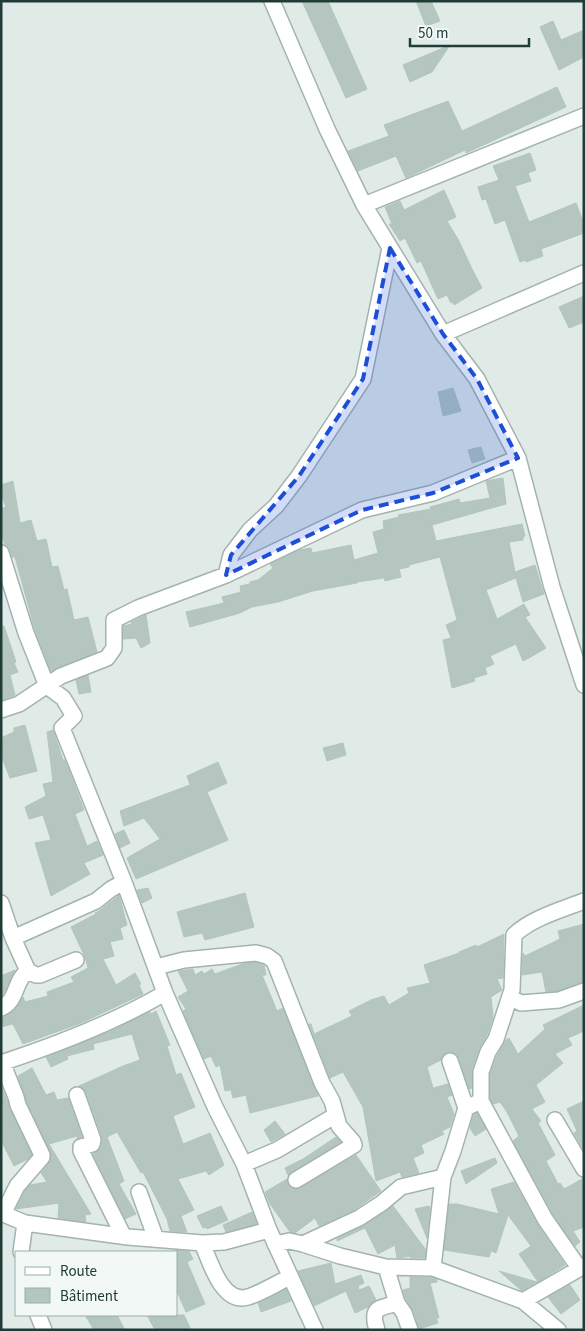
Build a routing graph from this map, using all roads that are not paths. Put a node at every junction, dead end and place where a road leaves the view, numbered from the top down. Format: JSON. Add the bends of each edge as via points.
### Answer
{"nodes":[{"id":1,"x":272,"y":1,"type":"edge"},
{"id":2,"x":584,"y":116,"type":"edge"},
{"id":3,"x":364,"y":205,"type":"junction"},
{"id":4,"x":390,"y":248,"type":"junction"},
{"id":5,"x":584,"y":273,"type":"edge"},
{"id":6,"x":443,"y":334,"type":"junction"},
{"id":7,"x":518,"y":458,"type":"junction"},
{"id":8,"x":1,"y":553,"type":"edge"},
{"id":9,"x":226,"y":575,"type":"junction"},
{"id":10,"x":47,"y":686,"type":"junction"},
{"id":11,"x":584,"y":686,"type":"edge"},
{"id":12,"x":1,"y":710,"type":"edge"},
{"id":13,"x":124,"y":882,"type":"junction"},
{"id":14,"x":584,"y":901,"type":"edge"},
{"id":15,"x":1,"y":903,"type":"edge"},
{"id":16,"x":13,"y":938,"type":"junction"},
{"id":17,"x":76,"y":960,"type":"dead end"},
{"id":18,"x":156,"y":967,"type":"junction"},
{"id":19,"x":28,"y":971,"type":"junction"},
{"id":20,"x":584,"y":990,"type":"edge"},
{"id":21,"x":165,"y":993,"type":"junction"},
{"id":22,"x":510,"y":997,"type":"junction"},
{"id":23,"x":1,"y":1008,"type":"edge"},
{"id":24,"x":450,"y":1061,"type":"dead end"},
{"id":25,"x":2,"y":1063,"type":"edge"},
{"id":26,"x":77,"y":1095,"type":"dead end"},
{"id":27,"x":481,"y":1101,"type":"junction"},
{"id":28,"x":466,"y":1108,"type":"junction"},
{"id":29,"x":336,"y":1115,"type":"junction"},
{"id":30,"x":555,"y":1120,"type":"dead end"},
{"id":31,"x":244,"y":1164,"type":"junction"},
{"id":32,"x":584,"y":1169,"type":"edge"},
{"id":33,"x":443,"y":1177,"type":"junction"},
{"id":34,"x":296,"y":1180,"type":"dead end"},
{"id":35,"x":139,"y":1192,"type":"dead end"},
{"id":36,"x":2,"y":1214,"type":"edge"},
{"id":37,"x":25,"y":1223,"type":"junction"},
{"id":38,"x":269,"y":1230,"type":"junction"},
{"id":39,"x":123,"y":1235,"type":"junction"},
{"id":40,"x":156,"y":1239,"type":"junction"},
{"id":41,"x":202,"y":1243,"type":"junction"},
{"id":42,"x":276,"y":1244,"type":"junction"},
{"id":43,"x":303,"y":1244,"type":"junction"},
{"id":44,"x":21,"y":1251,"type":"edge"},
{"id":45,"x":386,"y":1267,"type":"junction"},
{"id":46,"x":581,"y":1267,"type":"edge"},
{"id":47,"x":433,"y":1268,"type":"junction"},
{"id":48,"x":290,"y":1277,"type":"junction"},
{"id":49,"x":523,"y":1301,"type":"junction"},
{"id":50,"x":397,"y":1302,"type":"junction"},
{"id":51,"x":38,"y":1316,"type":"edge"},
{"id":52,"x":44,"y":1330,"type":"edge"},
{"id":53,"x":315,"y":1330,"type":"edge"},
{"id":54,"x":377,"y":1330,"type":"edge"},
{"id":55,"x":410,"y":1330,"type":"edge"},
{"id":56,"x":558,"y":1330,"type":"edge"}],
"edges":[{"from":1,"to":3,"type":"street"},
{"from":2,"to":3,"type":"street"},
{"from":3,"to":4,"type":"street"},
{"from":4,"to":6,"type":"street"},
{"from":4,"to":9,"type":"street","via":[[363,380],[299,476],[231,555]]},
{"from":5,"to":6,"type":"street"},
{"from":6,"to":7,"type":"street","via":[[477,379]]},
{"from":7,"to":9,"type":"street","via":[[433,492],[362,510]]},
{"from":7,"to":11,"type":"street","via":[[552,587]]},
{"from":8,"to":10,"type":"street","via":[[26,633]]},
{"from":9,"to":10,"type":"street","via":[[114,620],[114,648],[107,658],[62,676]]},
{"from":10,"to":12,"type":"street","via":[[18,704]]},
{"from":10,"to":13,"type":"street","via":[[63,698],[74,716],[62,728]]},
{"from":13,"to":16,"type":"street","via":[[96,901]]},
{"from":13,"to":18,"type":"street"},
{"from":14,"to":22,"type":"street","via":[[550,914],[514,935]]},
{"from":15,"to":16,"type":"street"},
{"from":16,"to":19,"type":"street"},
{"from":17,"to":19,"type":"street","via":[[40,975]]},
{"from":18,"to":21,"type":"street"},
{"from":18,"to":29,"type":"street","via":[[184,960],[256,953],[274,961]]},
{"from":19,"to":23,"type":"street","via":[[11,1001]]},
{"from":20,"to":22,"type":"street","via":[[559,1000],[521,1003]]},
{"from":21,"to":25,"type":"street","via":[[74,1036]]},
{"from":21,"to":31,"type":"street"},
{"from":22,"to":27,"type":"street","via":[[496,1039],[480,1072]]},
{"from":24,"to":28,"type":"street"},
{"from":25,"to":36,"type":"street","via":[[42,1155],[17,1186]]},
{"from":26,"to":39,"type":"street","via":[[93,1140],[81,1151]]},
{"from":27,"to":28,"type":"street"},
{"from":27,"to":46,"type":"street","via":[[545,1219]]},
{"from":28,"to":33,"type":"street"},
{"from":29,"to":31,"type":"street","via":[[277,1150]]},
{"from":29,"to":34,"type":"street","via":[[354,1145]]},
{"from":30,"to":32,"type":"street"},
{"from":31,"to":38,"type":"street"},
{"from":33,"to":43,"type":"street","via":[[401,1187],[359,1218]]},
{"from":33,"to":47,"type":"street"},
{"from":35,"to":40,"type":"street"},
{"from":36,"to":37,"type":"street"},
{"from":37,"to":39,"type":"street"},
{"from":37,"to":44,"type":"street"},
{"from":38,"to":41,"type":"street","via":[[224,1242]]},
{"from":38,"to":42,"type":"street"},
{"from":39,"to":40,"type":"street"},
{"from":40,"to":41,"type":"street"},
{"from":41,"to":48,"type":"street","via":[[221,1285],[235,1297],[248,1298]]},
{"from":42,"to":43,"type":"street","via":[[288,1241]]},
{"from":42,"to":48,"type":"street"},
{"from":43,"to":45,"type":"street"},
{"from":45,"to":47,"type":"street"},
{"from":45,"to":50,"type":"street"},
{"from":46,"to":49,"type":"street"},
{"from":47,"to":49,"type":"street"},
{"from":48,"to":53,"type":"street"},
{"from":49,"to":56,"type":"street"},
{"from":50,"to":54,"type":"street","via":[[375,1312],[373,1317]]},
{"from":50,"to":55,"type":"street"},
{"from":51,"to":52,"type":"street"}]}
